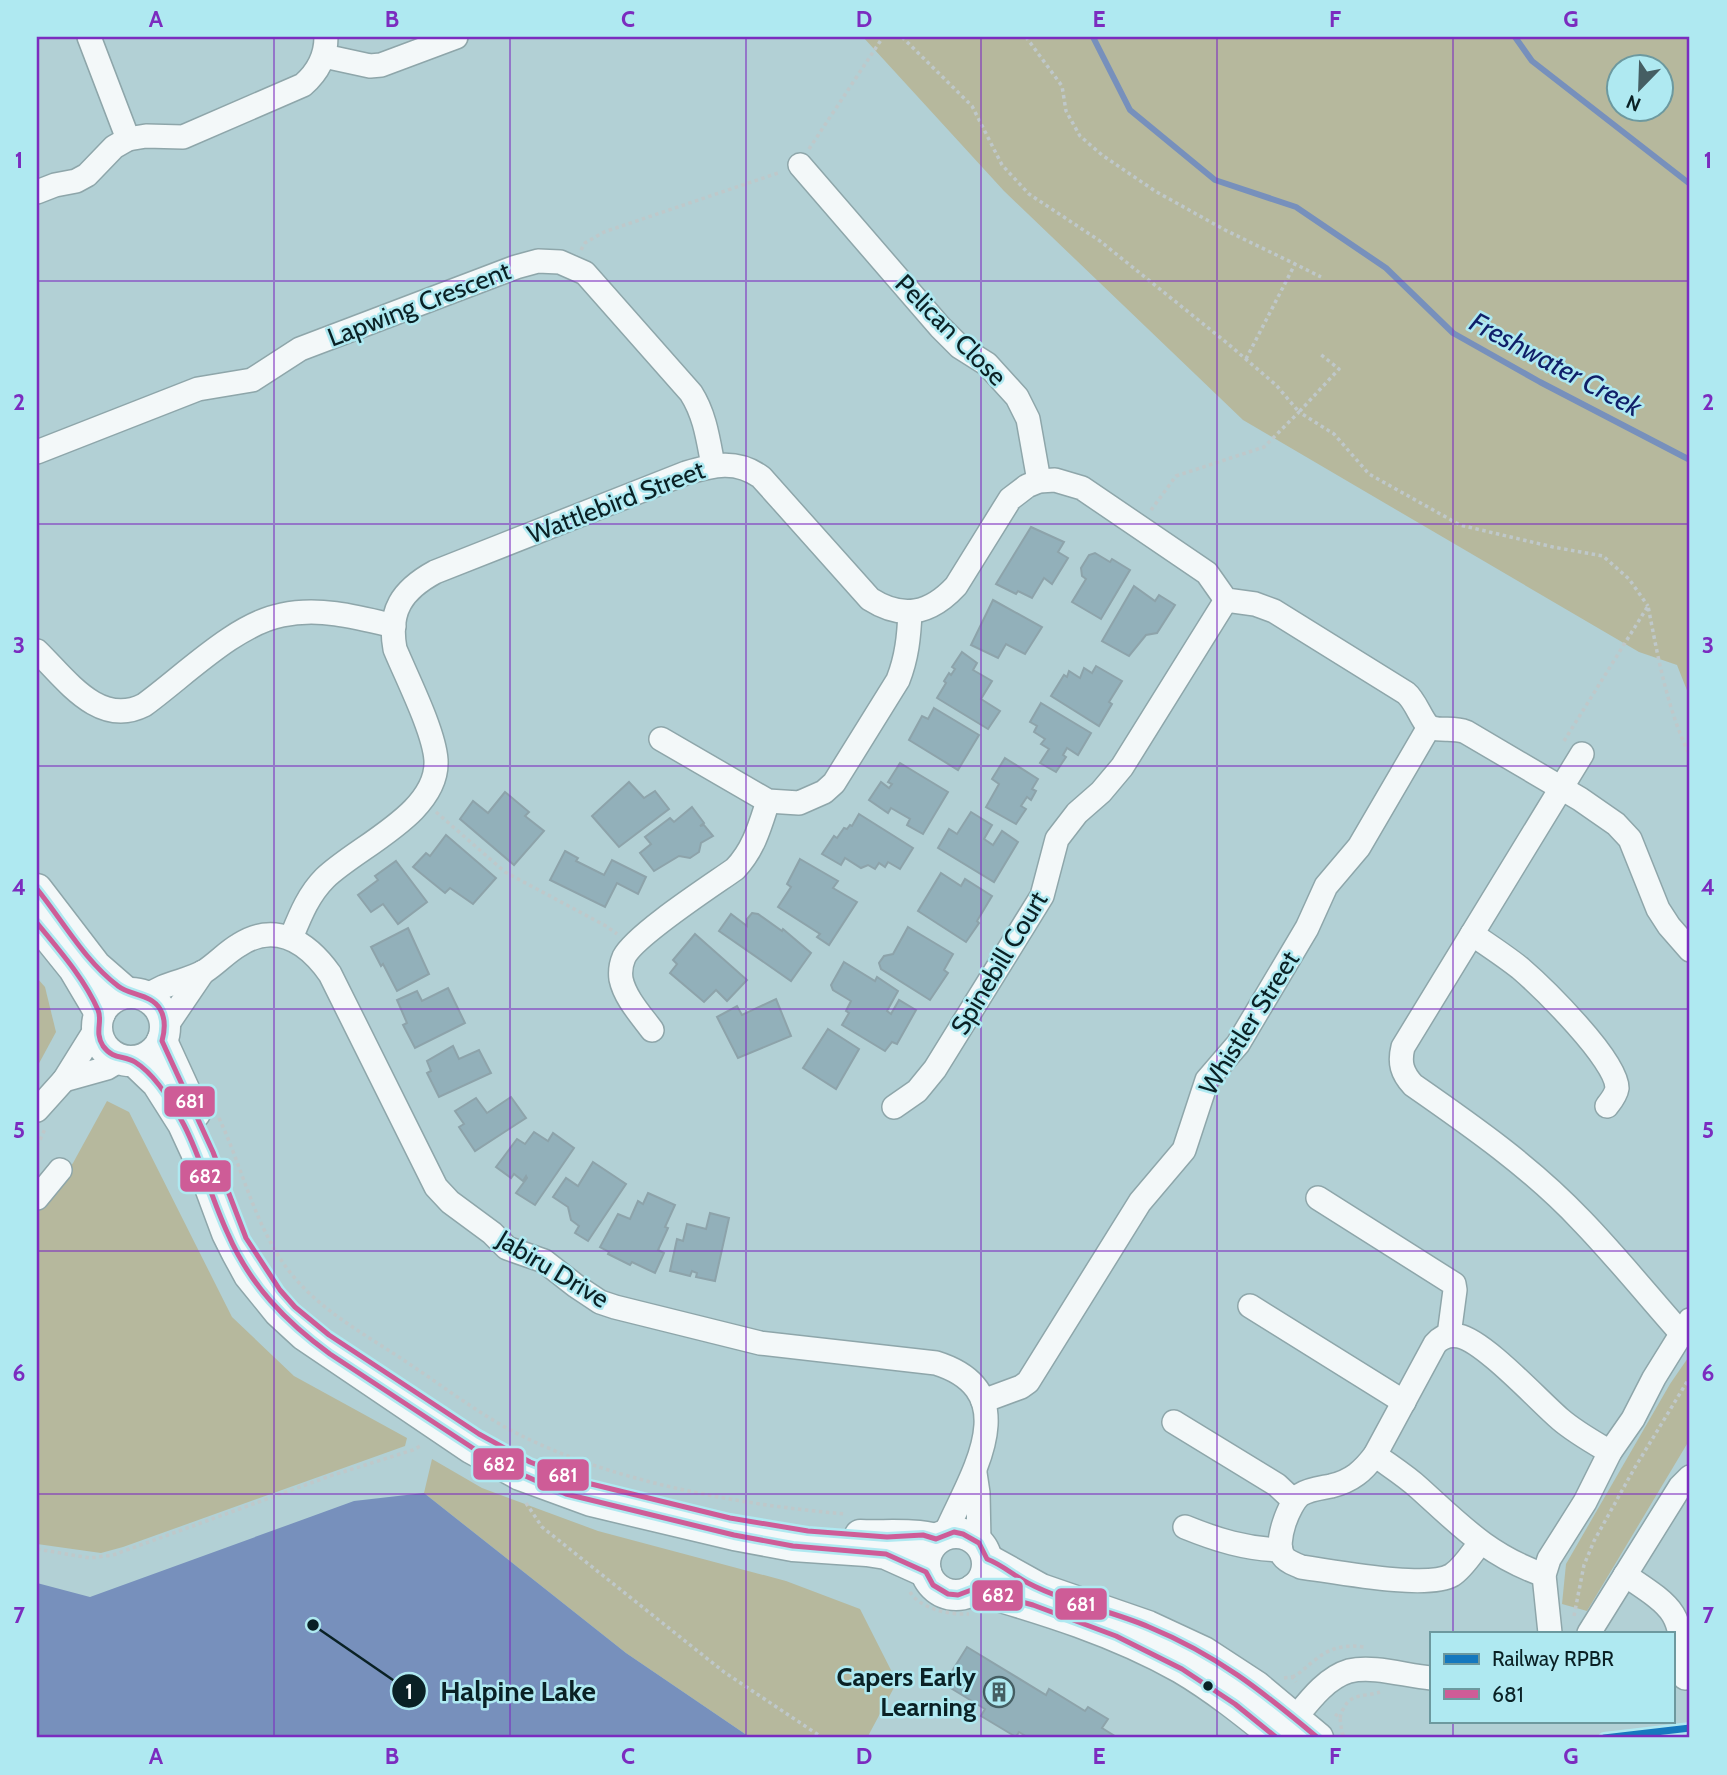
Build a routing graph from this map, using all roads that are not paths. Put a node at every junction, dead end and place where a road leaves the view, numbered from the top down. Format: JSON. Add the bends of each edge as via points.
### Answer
{"nodes":[{"id":1,"x":89,"y":37,"type":"edge"},
{"id":2,"x":456,"y":37,"type":"edge"},
{"id":3,"x":325,"y":47,"type":"edge"},
{"id":4,"x":128,"y":139,"type":"junction"},
{"id":5,"x":800,"y":165,"type":"road end"},
{"id":6,"x":37,"y":192,"type":"edge"},
{"id":7,"x":37,"y":452,"type":"edge"},
{"id":8,"x":713,"y":465,"type":"junction"},
{"id":9,"x":1039,"y":481,"type":"junction"},
{"id":10,"x":1226,"y":600,"type":"junction"},
{"id":11,"x":909,"y":611,"type":"junction"},
{"id":12,"x":394,"y":626,"type":"junction"},
{"id":13,"x":37,"y":651,"type":"edge"},
{"id":14,"x":1429,"y":727,"type":"junction"},
{"id":15,"x":661,"y":739,"type":"dead end"},
{"id":16,"x":1581,"y":754,"type":"dead end"},
{"id":17,"x":1562,"y":788,"type":"junction"},
{"id":18,"x":768,"y":801,"type":"junction"},
{"id":19,"x":37,"y":889,"type":"edge"},
{"id":20,"x":37,"y":923,"type":"edge"},
{"id":21,"x":1472,"y":934,"type":"junction"},
{"id":22,"x":291,"y":938,"type":"junction"},
{"id":23,"x":1690,"y":950,"type":"edge"},
{"id":24,"x":202,"y":972,"type":"junction"},
{"id":25,"x":137,"y":995,"type":"junction"},
{"id":26,"x":98,"y":1020,"type":"junction"},
{"id":27,"x":652,"y":1030,"type":"dead end"},
{"id":28,"x":164,"y":1034,"type":"junction"},
{"id":29,"x":128,"y":1060,"type":"junction"},
{"id":30,"x":64,"y":1080,"type":"junction"},
{"id":31,"x":894,"y":1107,"type":"dead end"},
{"id":32,"x":1607,"y":1107,"type":"dead end"},
{"id":33,"x":37,"y":1110,"type":"edge"},
{"id":34,"x":60,"y":1170,"type":"dead end"},
{"id":35,"x":37,"y":1198,"type":"edge"},
{"id":36,"x":1318,"y":1198,"type":"dead end"},
{"id":37,"x":1250,"y":1306,"type":"dead end"},
{"id":38,"x":1686,"y":1327,"type":"edge"},
{"id":39,"x":1449,"y":1335,"type":"junction"},
{"id":40,"x":983,"y":1401,"type":"junction"},
{"id":41,"x":1404,"y":1402,"type":"junction"},
{"id":42,"x":1174,"y":1422,"type":"dead end"},
{"id":43,"x":1610,"y":1452,"type":"junction"},
{"id":44,"x":1375,"y":1455,"type":"junction"},
{"id":45,"x":975,"y":1473,"type":"junction"},
{"id":46,"x":1690,"y":1477,"type":"edge"},
{"id":47,"x":1294,"y":1501,"type":"junction"},
{"id":48,"x":1185,"y":1527,"type":"dead end"},
{"id":49,"x":941,"y":1537,"type":"junction"},
{"id":50,"x":1480,"y":1543,"type":"junction"},
{"id":51,"x":1281,"y":1550,"type":"junction"},
{"id":52,"x":983,"y":1551,"type":"junction"},
{"id":53,"x":1544,"y":1575,"type":"junction"},
{"id":54,"x":1626,"y":1575,"type":"junction"},
{"id":55,"x":917,"y":1581,"type":"junction"},
{"id":56,"x":968,"y":1602,"type":"junction"},
{"id":57,"x":1581,"y":1627,"type":"edge"},
{"id":58,"x":1550,"y":1632,"type":"edge"},
{"id":59,"x":1430,"y":1678,"type":"edge"},
{"id":60,"x":1685,"y":1678,"type":"dead end"},
{"id":61,"x":1284,"y":1732,"type":"edge"},
{"id":62,"x":1318,"y":1738,"type":"edge"}],
"edges":[{"from":1,"to":4,"type":"street"},
{"from":2,"to":3,"type":"street","via":[[370,66]]},
{"from":3,"to":4,"type":"street","via":[[312,78],[303,85],[183,137]]},
{"from":4,"to":6,"type":"street","via":[[87,175]]},
{"from":5,"to":9,"type":"street","name":"Pelican Close","via":[[940,327],[987,364],[1017,397],[1028,419]]},
{"from":7,"to":8,"type":"street","name":"Lapwing Crescent","via":[[198,389],[251,380],[300,349],[538,261],[560,262],[585,273],[691,393],[705,422]]},
{"from":8,"to":11,"type":"street","name":"Wattlebird Street","via":[[746,468],[761,477],[870,599],[889,609]]},
{"from":8,"to":12,"type":"street","name":"Wattlebird Street","via":[[435,572],[405,593]]},
{"from":9,"to":10,"type":"street","via":[[1055,480],[1082,488],[1207,573]]},
{"from":9,"to":11,"type":"street","via":[[1010,499],[956,586],[930,607]]},
{"from":10,"to":14,"type":"street","via":[[1274,611],[1406,693]]},
{"from":10,"to":31,"type":"street","name":"Spinebill Court","via":[[1117,774],[1057,839],[1042,896],[936,1069]]},
{"from":11,"to":18,"type":"street","via":[[909,637],[898,680],[834,783],[799,803]]},
{"from":12,"to":13,"type":"street","via":[[332,613],[307,612],[266,620],[240,632],[144,705],[125,712],[96,706]]},
{"from":12,"to":22,"type":"street","name":"Wattlebird Street","via":[[395,649],[435,750],[436,770],[429,791],[410,814],[327,876],[306,902]]},
{"from":14,"to":17,"type":"street","via":[[1466,732]]},
{"from":14,"to":40,"type":"street","name":"Whistler Street","via":[[1359,847],[1326,886],[1307,928],[1238,1045],[1207,1080],[1184,1150],[1140,1202],[1028,1382]]},
{"from":15,"to":18,"type":"street"},
{"from":16,"to":17,"type":"street"},
{"from":17,"to":21,"type":"street"},
{"from":17,"to":23,"type":"street","via":[[1616,824],[1630,839],[1658,909]]},
{"from":18,"to":27,"type":"street","via":[[747,856],[624,957],[622,982]]},
{"from":19,"to":25,"type":"main road","via":[[96,965]]},
{"from":20,"to":26,"type":"main road","via":[[74,969]]},
{"from":21,"to":32,"type":"street","via":[[1520,969],[1603,1057],[1617,1087]]},
{"from":21,"to":38,"type":"street","via":[[1403,1047],[1400,1058],[1405,1077],[1516,1161],[1580,1218]]},
{"from":22,"to":24,"type":"street","via":[[272,935],[241,943]]},
{"from":22,"to":40,"type":"street","name":"Jabiru Drive","via":[[317,955],[330,974],[436,1187],[507,1248],[544,1261],[576,1286],[615,1307],[760,1343],[936,1363],[970,1379]]},
{"from":24,"to":25,"type":"street"},
{"from":24,"to":28,"type":"street"},
{"from":25,"to":26,"type":"main road","via":[[116,996],[106,1003]]},
{"from":25,"to":28,"type":"main road","via":[[160,1010]]},
{"from":26,"to":29,"type":"main road","via":[[104,1047]]},
{"from":26,"to":30,"type":"street"},
{"from":28,"to":29,"type":"main road","via":[[151,1054]]},
{"from":28,"to":49,"type":"main road","via":[[246,1238],[280,1290],[329,1335],[469,1427],[555,1473],[630,1495],[766,1525],[887,1537]]},
{"from":29,"to":30,"type":"street"},
{"from":29,"to":55,"type":"main road","via":[[157,1083],[183,1124],[237,1253],[279,1312],[312,1342],[471,1448],[520,1475],[591,1501],[793,1546],[886,1554]]},
{"from":30,"to":33,"type":"street"},
{"from":34,"to":35,"type":"street"},
{"from":36,"to":39,"type":"street","via":[[1454,1284]]},
{"from":37,"to":41,"type":"street"},
{"from":38,"to":43,"type":"street"},
{"from":39,"to":41,"type":"street","via":[[1435,1344]]},
{"from":39,"to":43,"type":"street","via":[[1470,1340],[1561,1420]]},
{"from":40,"to":45,"type":"street","via":[[985,1432]]},
{"from":41,"to":44,"type":"street"},
{"from":42,"to":47,"type":"street","via":[[1277,1485]]},
{"from":43,"to":53,"type":"street","via":[[1555,1547]]},
{"from":44,"to":47,"type":"street","via":[[1350,1480],[1316,1488]]},
{"from":44,"to":50,"type":"street","via":[[1418,1486]]},
{"from":45,"to":49,"type":"street"},
{"from":45,"to":52,"type":"street"},
{"from":46,"to":54,"type":"street"},
{"from":47,"to":51,"type":"street","via":[[1287,1513]]},
{"from":48,"to":51,"type":"street","via":[[1226,1543]]},
{"from":49,"to":52,"type":"main road","via":[[963,1534]]},
{"from":49,"to":55,"type":"main road","via":[[926,1554]]},
{"from":50,"to":51,"type":"street","via":[[1459,1569],[1434,1579],[1400,1580],[1301,1567],[1290,1563]]},
{"from":50,"to":53,"type":"street","via":[[1508,1561]]},
{"from":52,"to":56,"type":"main road","via":[[985,1576]]},
{"from":52,"to":61,"type":"main road","via":[[1041,1590],[1148,1626],[1204,1652],[1256,1686]]},
{"from":53,"to":58,"type":"street"},
{"from":54,"to":57,"type":"street"},
{"from":54,"to":60,"type":"street","via":[[1674,1614],[1681,1634]]},
{"from":55,"to":56,"type":"main road"},
{"from":56,"to":61,"type":"main road","via":[[1033,1605],[1088,1624],[1154,1654]]},
{"from":59,"to":61,"type":"street","via":[[1352,1671],[1328,1683]]},
{"from":61,"to":62,"type":"main road"}]}
